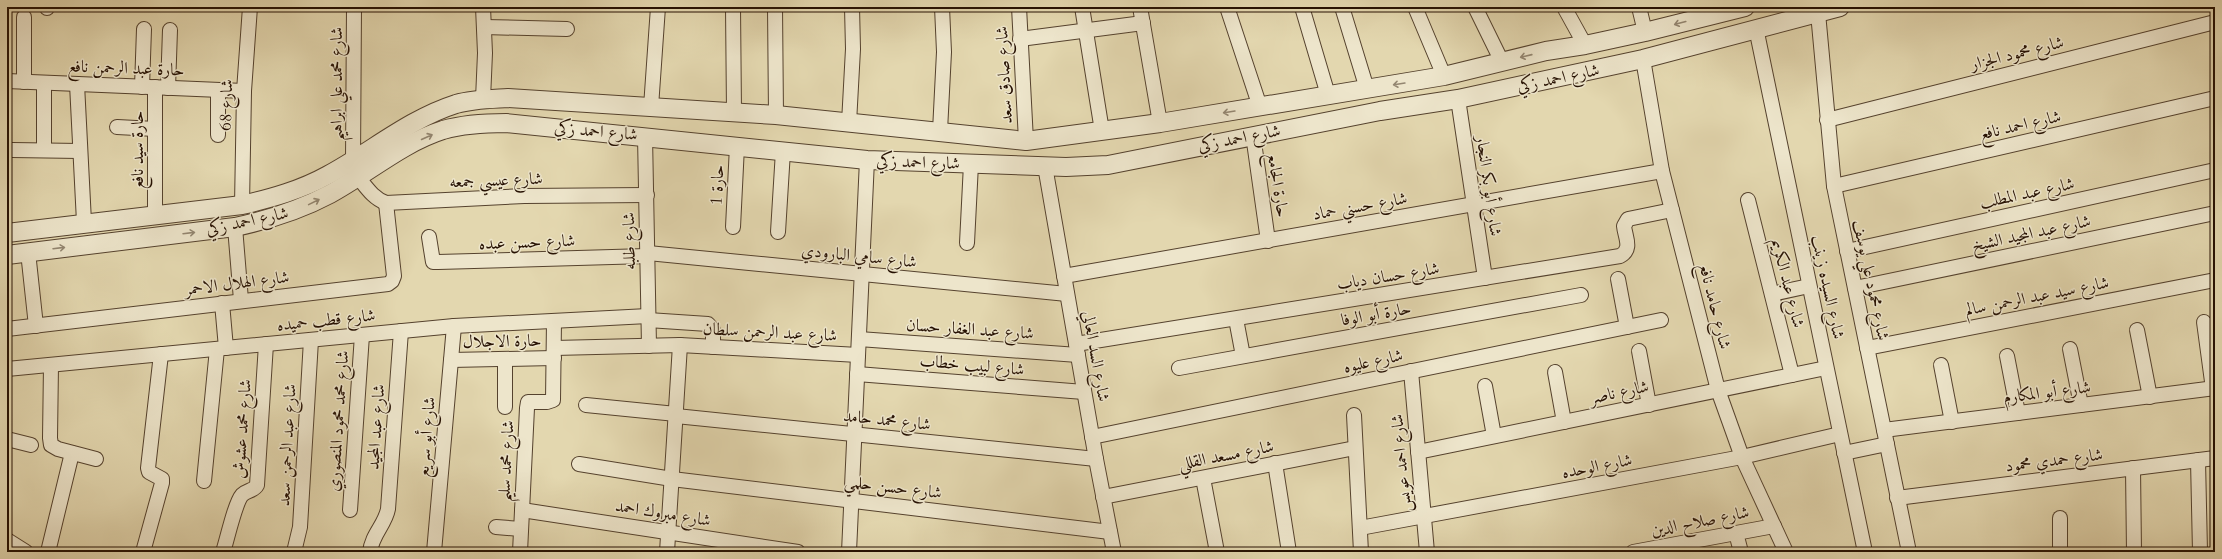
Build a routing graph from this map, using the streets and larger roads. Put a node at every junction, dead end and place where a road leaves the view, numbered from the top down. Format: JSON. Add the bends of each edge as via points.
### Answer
{"nodes":[{"id":1,"x":250,"y":7,"type":"edge"},
{"id":2,"x":354,"y":7,"type":"edge"},
{"id":3,"x":483,"y":7,"type":"edge"},
{"id":4,"x":658,"y":7,"type":"edge"},
{"id":5,"x":733,"y":7,"type":"edge"},
{"id":6,"x":775,"y":7,"type":"edge"},
{"id":7,"x":852,"y":7,"type":"edge"},
{"id":8,"x":942,"y":7,"type":"edge"},
{"id":9,"x":1019,"y":7,"type":"edge"},
{"id":10,"x":1082,"y":7,"type":"edge"},
{"id":11,"x":1140,"y":7,"type":"edge"},
{"id":12,"x":1227,"y":7,"type":"edge"},
{"id":13,"x":1302,"y":7,"type":"edge"},
{"id":14,"x":1342,"y":7,"type":"edge"},
{"id":15,"x":1416,"y":7,"type":"edge"},
{"id":16,"x":1475,"y":7,"type":"edge"},
{"id":17,"x":1564,"y":7,"type":"edge"},
{"id":18,"x":1639,"y":7,"type":"edge"},
{"id":19,"x":1745,"y":7,"type":"edge"},
{"id":20,"x":1840,"y":7,"type":"edge"},
{"id":21,"x":1714,"y":10,"type":"edge"},
{"id":22,"x":1818,"y":13,"type":"junction"},
{"id":23,"x":24,"y":17,"type":"dead end"},
{"id":24,"x":2215,"y":22,"type":"edge"},
{"id":25,"x":1143,"y":23,"type":"junction"},
{"id":26,"x":484,"y":27,"type":"junction"},
{"id":27,"x":144,"y":28,"type":"dead end"},
{"id":28,"x":1756,"y":28,"type":"junction"},
{"id":29,"x":567,"y":29,"type":"dead end"},
{"id":30,"x":170,"y":30,"type":"dead end"},
{"id":31,"x":1085,"y":30,"type":"junction"},
{"id":32,"x":1645,"y":32,"type":"junction"},
{"id":33,"x":1020,"y":39,"type":"junction"},
{"id":34,"x":1585,"y":46,"type":"junction"},
{"id":35,"x":1546,"y":51,"type":"junction"},
{"id":36,"x":1643,"y":59,"type":"junction"},
{"id":37,"x":1502,"y":62,"type":"junction"},
{"id":38,"x":1444,"y":76,"type":"junction"},
{"id":39,"x":1553,"y":79,"type":"junction"},
{"id":40,"x":7,"y":81,"type":"edge"},
{"id":41,"x":24,"y":82,"type":"junction"},
{"id":42,"x":44,"y":83,"type":"junction"},
{"id":43,"x":77,"y":84,"type":"junction"},
{"id":44,"x":155,"y":87,"type":"junction"},
{"id":45,"x":1367,"y":89,"type":"junction"},
{"id":46,"x":218,"y":90,"type":"junction"},
{"id":47,"x":244,"y":91,"type":"junction"},
{"id":48,"x":1328,"y":95,"type":"junction"},
{"id":49,"x":2215,"y":98,"type":"edge"},
{"id":50,"x":483,"y":99,"type":"junction"},
{"id":51,"x":1458,"y":100,"type":"junction"},
{"id":52,"x":651,"y":107,"type":"junction"},
{"id":53,"x":1260,"y":107,"type":"junction"},
{"id":54,"x":734,"y":112,"type":"junction"},
{"id":55,"x":776,"y":115,"type":"junction"},
{"id":56,"x":1827,"y":120,"type":"junction"},
{"id":57,"x":849,"y":123,"type":"junction"},
{"id":58,"x":1160,"y":123,"type":"junction"},
{"id":59,"x":117,"y":128,"type":"dead end"},
{"id":60,"x":155,"y":129,"type":"junction"},
{"id":61,"x":940,"y":131,"type":"junction"},
{"id":62,"x":1102,"y":131,"type":"junction"},
{"id":63,"x":218,"y":135,"type":"dead end"},
{"id":64,"x":1253,"y":135,"type":"junction"},
{"id":65,"x":645,"y":136,"type":"junction"},
{"id":66,"x":1026,"y":141,"type":"junction"},
{"id":67,"x":738,"y":146,"type":"junction"},
{"id":68,"x":12,"y":150,"type":"dead end"},
{"id":69,"x":44,"y":150,"type":"junction"},
{"id":70,"x":80,"y":150,"type":"junction"},
{"id":71,"x":783,"y":151,"type":"junction"},
{"id":72,"x":867,"y":160,"type":"junction"},
{"id":73,"x":364,"y":164,"type":"junction"},
{"id":74,"x":971,"y":164,"type":"junction"},
{"id":75,"x":1045,"y":166,"type":"junction"},
{"id":76,"x":2215,"y":170,"type":"edge"},
{"id":77,"x":1662,"y":171,"type":"junction"},
{"id":78,"x":1834,"y":186,"type":"junction"},
{"id":79,"x":646,"y":195,"type":"junction"},
{"id":80,"x":1748,"y":200,"type":"dead end"},
{"id":81,"x":386,"y":204,"type":"junction"},
{"id":82,"x":1473,"y":204,"type":"junction"},
{"id":83,"x":242,"y":205,"type":"junction"},
{"id":84,"x":1672,"y":210,"type":"junction"},
{"id":85,"x":2215,"y":213,"type":"edge"},
{"id":86,"x":156,"y":214,"type":"junction"},
{"id":87,"x":84,"y":222,"type":"junction"},
{"id":88,"x":235,"y":227,"type":"junction"},
{"id":89,"x":733,"y":227,"type":"dead end"},
{"id":90,"x":778,"y":232,"type":"dead end"},
{"id":91,"x":7,"y":233,"type":"edge"},
{"id":92,"x":429,"y":237,"type":"dead end"},
{"id":93,"x":1268,"y":240,"type":"junction"},
{"id":94,"x":967,"y":243,"type":"dead end"},
{"id":95,"x":1847,"y":251,"type":"junction"},
{"id":96,"x":28,"y":252,"type":"junction"},
{"id":97,"x":7,"y":255,"type":"edge"},
{"id":98,"x":648,"y":255,"type":"junction"},
{"id":99,"x":862,"y":274,"type":"junction"},
{"id":100,"x":1064,"y":276,"type":"junction"},
{"id":101,"x":1485,"y":278,"type":"junction"},
{"id":102,"x":1618,"y":279,"type":"dead end"},
{"id":103,"x":2215,"y":280,"type":"edge"},
{"id":104,"x":1809,"y":286,"type":"junction"},
{"id":105,"x":1855,"y":288,"type":"junction"},
{"id":106,"x":1067,"y":294,"type":"junction"},
{"id":107,"x":1772,"y":294,"type":"junction"},
{"id":108,"x":1581,"y":295,"type":"dead end"},
{"id":109,"x":241,"y":300,"type":"junction"},
{"id":110,"x":222,"y":303,"type":"junction"},
{"id":111,"x":648,"y":318,"type":"junction"},
{"id":112,"x":1236,"y":319,"type":"junction"},
{"id":113,"x":554,"y":320,"type":"junction"},
{"id":114,"x":1661,"y":320,"type":"dead end"},
{"id":115,"x":2204,"y":322,"type":"dead end"},
{"id":116,"x":36,"y":326,"type":"junction"},
{"id":117,"x":454,"y":326,"type":"junction"},
{"id":118,"x":1627,"y":327,"type":"junction"},
{"id":119,"x":7,"y":329,"type":"edge"},
{"id":120,"x":2137,"y":330,"type":"dead end"},
{"id":121,"x":401,"y":331,"type":"junction"},
{"id":122,"x":362,"y":335,"type":"junction"},
{"id":123,"x":859,"y":339,"type":"junction"},
{"id":124,"x":311,"y":340,"type":"junction"},
{"id":125,"x":266,"y":344,"type":"junction"},
{"id":126,"x":680,"y":345,"type":"junction"},
{"id":127,"x":649,"y":346,"type":"junction"},
{"id":128,"x":713,"y":347,"type":"junction"},
{"id":129,"x":221,"y":348,"type":"junction"},
{"id":130,"x":1867,"y":348,"type":"junction"},
{"id":131,"x":2070,"y":348,"type":"dead end"},
{"id":132,"x":1077,"y":350,"type":"junction"},
{"id":133,"x":1639,"y":351,"type":"dead end"},
{"id":134,"x":554,"y":353,"type":"junction"},
{"id":135,"x":161,"y":354,"type":"junction"},
{"id":136,"x":858,"y":355,"type":"junction"},
{"id":137,"x":1242,"y":356,"type":"junction"},
{"id":138,"x":2007,"y":356,"type":"dead end"},
{"id":139,"x":504,"y":359,"type":"junction"},
{"id":140,"x":451,"y":360,"type":"junction"},
{"id":141,"x":51,"y":365,"type":"junction"},
{"id":142,"x":1941,"y":366,"type":"dead end"},
{"id":143,"x":1179,"y":368,"type":"dead end"},
{"id":144,"x":1826,"y":368,"type":"junction"},
{"id":145,"x":7,"y":369,"type":"edge"},
{"id":146,"x":1411,"y":371,"type":"junction"},
{"id":147,"x":1555,"y":372,"type":"dead end"},
{"id":148,"x":857,"y":374,"type":"junction"},
{"id":149,"x":1792,"y":376,"type":"junction"},
{"id":150,"x":1485,"y":386,"type":"dead end"},
{"id":151,"x":2214,"y":388,"type":"edge"},
{"id":152,"x":1718,"y":390,"type":"junction"},
{"id":153,"x":1084,"y":392,"type":"junction"},
{"id":154,"x":2150,"y":397,"type":"junction"},
{"id":155,"x":586,"y":405,"type":"dead end"},
{"id":156,"x":1649,"y":405,"type":"junction"},
{"id":157,"x":2080,"y":405,"type":"junction"},
{"id":158,"x":506,"y":407,"type":"dead end"},
{"id":159,"x":2018,"y":413,"type":"junction"},
{"id":160,"x":676,"y":415,"type":"junction"},
{"id":161,"x":1354,"y":415,"type":"dead end"},
{"id":162,"x":1564,"y":422,"type":"junction"},
{"id":163,"x":1952,"y":422,"type":"junction"},
{"id":164,"x":1840,"y":434,"type":"junction"},
{"id":165,"x":855,"y":435,"type":"junction"},
{"id":166,"x":1494,"y":436,"type":"junction"},
{"id":167,"x":1092,"y":437,"type":"junction"},
{"id":168,"x":1885,"y":437,"type":"junction"},
{"id":169,"x":7,"y":439,"type":"edge"},
{"id":170,"x":31,"y":445,"type":"dead end"},
{"id":171,"x":1355,"y":448,"type":"junction"},
{"id":172,"x":1418,"y":452,"type":"junction"},
{"id":173,"x":72,"y":453,"type":"junction"},
{"id":174,"x":1844,"y":453,"type":"junction"},
{"id":175,"x":1742,"y":457,"type":"junction"},
{"id":176,"x":2215,"y":458,"type":"edge"},
{"id":177,"x":96,"y":459,"type":"dead end"},
{"id":178,"x":1096,"y":459,"type":"junction"},
{"id":179,"x":2198,"y":460,"type":"junction"},
{"id":180,"x":1275,"y":463,"type":"junction"},
{"id":181,"x":580,"y":464,"type":"dead end"},
{"id":182,"x":2133,"y":468,"type":"junction"},
{"id":183,"x":672,"y":478,"type":"junction"},
{"id":184,"x":1202,"y":478,"type":"junction"},
{"id":185,"x":204,"y":481,"type":"dead end"},
{"id":186,"x":1103,"y":497,"type":"junction"},
{"id":187,"x":1898,"y":498,"type":"junction"},
{"id":188,"x":851,"y":500,"type":"junction"},
{"id":189,"x":350,"y":510,"type":"dead end"},
{"id":190,"x":522,"y":510,"type":"junction"},
{"id":191,"x":1424,"y":517,"type":"junction"},
{"id":192,"x":2060,"y":518,"type":"dead end"},
{"id":193,"x":1774,"y":526,"type":"junction"},
{"id":194,"x":496,"y":527,"type":"dead end"},
{"id":195,"x":1360,"y":528,"type":"junction"},
{"id":196,"x":521,"y":529,"type":"junction"},
{"id":197,"x":668,"y":532,"type":"junction"},
{"id":198,"x":1110,"y":532,"type":"junction"},
{"id":199,"x":1736,"y":533,"type":"junction"},
{"id":200,"x":7,"y":540,"type":"edge"},
{"id":201,"x":1684,"y":548,"type":"edge"},
{"id":202,"x":791,"y":551,"type":"edge"},
{"id":203,"x":26,"y":552,"type":"edge"},
{"id":204,"x":48,"y":552,"type":"edge"},
{"id":205,"x":143,"y":552,"type":"edge"},
{"id":206,"x":223,"y":552,"type":"edge"},
{"id":207,"x":294,"y":552,"type":"edge"},
{"id":208,"x":370,"y":552,"type":"edge"},
{"id":209,"x":434,"y":552,"type":"edge"},
{"id":210,"x":520,"y":552,"type":"edge"},
{"id":211,"x":667,"y":552,"type":"edge"},
{"id":212,"x":849,"y":552,"type":"edge"},
{"id":213,"x":1114,"y":552,"type":"edge"},
{"id":214,"x":1217,"y":552,"type":"edge"},
{"id":215,"x":1289,"y":552,"type":"edge"},
{"id":216,"x":1361,"y":552,"type":"edge"},
{"id":217,"x":1427,"y":552,"type":"edge"},
{"id":218,"x":1633,"y":552,"type":"edge"},
{"id":219,"x":1741,"y":552,"type":"edge"},
{"id":220,"x":1786,"y":552,"type":"edge"},
{"id":221,"x":1865,"y":552,"type":"edge"},
{"id":222,"x":1909,"y":552,"type":"edge"},
{"id":223,"x":2060,"y":552,"type":"edge"},
{"id":224,"x":2134,"y":552,"type":"edge"},
{"id":225,"x":2200,"y":552,"type":"edge"}],
"edges":[{"from":1,"to":47,"type":"street","name":"شارع 68"},
{"from":2,"to":73,"type":"street","name":"شارع محمد علي ابراهيم"},
{"from":3,"to":26,"type":"street"},
{"from":4,"to":52,"type":"street"},
{"from":5,"to":54,"type":"street"},
{"from":6,"to":55,"type":"street"},
{"from":7,"to":57,"type":"street","via":[[853,49]]},
{"from":8,"to":61,"type":"street","via":[[944,52]]},
{"from":9,"to":33,"type":"street","name":"شارع صادق سعد"},
{"from":10,"to":31,"type":"street"},
{"from":11,"to":25,"type":"street"},
{"from":12,"to":53,"type":"street"},
{"from":13,"to":48,"type":"street"},
{"from":14,"to":45,"type":"street"},
{"from":15,"to":38,"type":"street"},
{"from":16,"to":37,"type":"street"},
{"from":17,"to":34,"type":"street"},
{"from":18,"to":32,"type":"street"},
{"from":19,"to":21,"type":"street","name":"شارع احمد زكي"},
{"from":20,"to":22,"type":"street","name":"شارع احمد زكي"},
{"from":21,"to":32,"type":"street","name":"شارع احمد زكي","one_way":true},
{"from":22,"to":28,"type":"street","name":"شارع احمد زكي"},
{"from":22,"to":56,"type":"street","name":"شارع محمود علي يوسف"},
{"from":23,"to":41,"type":"street"},
{"from":24,"to":56,"type":"street","name":"شارع محمود الجزار"},
{"from":25,"to":31,"type":"street"},
{"from":25,"to":58,"type":"street"},
{"from":26,"to":29,"type":"street"},
{"from":26,"to":50,"type":"street"},
{"from":27,"to":44,"type":"street"},
{"from":28,"to":36,"type":"street","name":"شارع احمد زكي"},
{"from":28,"to":104,"type":"street","name":"شارع السيده زينب"},
{"from":30,"to":44,"type":"street"},
{"from":31,"to":33,"type":"street"},
{"from":31,"to":62,"type":"street"},
{"from":32,"to":34,"type":"street","name":"شارع احمد زكي"},
{"from":33,"to":66,"type":"street","name":"شارع صادق سعد"},
{"from":34,"to":35,"type":"street","name":"شارع احمد زكي"},
{"from":35,"to":37,"type":"street","name":"شارع احمد زكي","one_way":true},
{"from":35,"to":39,"type":"street"},
{"from":36,"to":39,"type":"street","name":"شارع احمد زكي"},
{"from":36,"to":77,"type":"street","name":"شارع حامد نافع"},
{"from":37,"to":38,"type":"street","name":"شارع احمد زكي"},
{"from":38,"to":45,"type":"street","name":"شارع احمد زكي","one_way":true},
{"from":39,"to":51,"type":"street","name":"شارع احمد زكي"},
{"from":40,"to":41,"type":"street","name":"حارة عبد الرحمن نافع"},
{"from":41,"to":42,"type":"street","name":"حارة عبد الرحمن نافع"},
{"from":42,"to":43,"type":"street","name":"حارة عبد الرحمن نافع"},
{"from":42,"to":69,"type":"street"},
{"from":43,"to":44,"type":"street","name":"حارة عبد الرحمن نافع"},
{"from":43,"to":70,"type":"street"},
{"from":44,"to":46,"type":"street","name":"حارة عبد الرحمن نافع"},
{"from":44,"to":60,"type":"street","name":"حارة سيد نافع"},
{"from":45,"to":48,"type":"street","name":"شارع احمد زكي"},
{"from":46,"to":47,"type":"street","name":"حارة عبد الرحمن نافع"},
{"from":46,"to":63,"type":"street"},
{"from":47,"to":83,"type":"street","name":"شارع 68"},
{"from":48,"to":53,"type":"street","name":"شارع احمد زكي"},
{"from":49,"to":78,"type":"street","name":"شارع احمد نافع"},
{"from":50,"to":52,"type":"street","name":"شارع احمد زكي","via":[[508,98]]},
{"from":50,"to":73,"type":"street","name":"شارع احمد زكي","via":[[458,104],[406,127]]},
{"from":51,"to":64,"type":"street","name":"شارع احمد زكي","via":[[1380,111]]},
{"from":51,"to":82,"type":"street","name":"شارع أبو بكر النجار"},
{"from":52,"to":54,"type":"street","name":"شارع احمد زكي"},
{"from":53,"to":58,"type":"street","name":"شارع احمد زكي","one_way":true},
{"from":54,"to":55,"type":"street","name":"شارع احمد زكي"},
{"from":55,"to":57,"type":"street","name":"شارع احمد زكي"},
{"from":56,"to":78,"type":"street","name":"شارع محمود علي يوسف"},
{"from":57,"to":61,"type":"street","name":"شارع احمد زكي"},
{"from":58,"to":62,"type":"street","name":"شارع احمد زكي"},
{"from":59,"to":60,"type":"street"},
{"from":60,"to":86,"type":"street","name":"حارة سيد نافع"},
{"from":61,"to":66,"type":"street","name":"شارع احمد زكي"},
{"from":62,"to":66,"type":"street","name":"شارع احمد زكي"},
{"from":64,"to":75,"type":"street","name":"شارع احمد زكي","via":[[1108,165]]},
{"from":64,"to":93,"type":"street","name":"حارة الجامع"},
{"from":65,"to":67,"type":"street","name":"شارع احمد زكي"},
{"from":73,"to":65,"type":"street","name":"شارع احمد زكي","one_way":true,"via":[[442,130],[484,122]]},
{"from":65,"to":79,"type":"street","name":"شارع طلبه"},
{"from":67,"to":71,"type":"street","name":"شارع احمد زكي"},
{"from":67,"to":89,"type":"street","name":"حارة 1"},
{"from":68,"to":69,"type":"street"},
{"from":69,"to":70,"type":"street"},
{"from":70,"to":87,"type":"street"},
{"from":71,"to":72,"type":"street","name":"شارع احمد زكي"},
{"from":71,"to":90,"type":"street"},
{"from":72,"to":74,"type":"street","name":"شارع احمد زكي"},
{"from":72,"to":99,"type":"street"},
{"from":73,"to":81,"type":"street","via":[[377,200]]},
{"from":73,"to":83,"type":"street","name":"شارع احمد زكي","via":[[300,188]]},
{"from":88,"to":73,"type":"street","name":"شارع احمد زكي","one_way":true,"via":[[268,220],[300,209],[330,194]]},
{"from":74,"to":75,"type":"street","name":"شارع احمد زكي"},
{"from":74,"to":94,"type":"street"},
{"from":75,"to":100,"type":"street","name":"شارع السد العالي"},
{"from":76,"to":95,"type":"street","name":"شارع عبد المطلب"},
{"from":77,"to":82,"type":"street","name":"شارع حسني حماد"},
{"from":77,"to":84,"type":"street","name":"شارع حامد نافع"},
{"from":78,"to":95,"type":"street","name":"شارع محمود علي يوسف"},
{"from":79,"to":81,"type":"street","name":"شارع عيسي جمعه","via":[[524,196]]},
{"from":79,"to":98,"type":"street","name":"شارع طلبه"},
{"from":80,"to":107,"type":"street","name":"شارع عبد الكريم"},
{"from":81,"to":109,"type":"street","name":"شارع الهلال الاحمر","via":[[394,276],[388,284]]},
{"from":82,"to":93,"type":"street","name":"شارع حسني حماد"},
{"from":82,"to":101,"type":"street","name":"شارع أبو بكر النجار"},
{"from":83,"to":86,"type":"street","name":"شارع احمد زكي"},
{"from":84,"to":101,"type":"street","name":"شارع حسان دياب","via":[[1628,219],[1624,226],[1628,246],[1620,256]]},
{"from":84,"to":152,"type":"street","name":"شارع حامد نافع"},
{"from":85,"to":105,"type":"street","name":"شارع عبد المجيد الشيخ"},
{"from":86,"to":87,"type":"street","name":"شارع احمد زكي"},
{"from":87,"to":91,"type":"street","name":"شارع احمد زكي"},
{"from":96,"to":88,"type":"street","name":"شارع احمد زكي","one_way":true},
{"from":88,"to":109,"type":"street"},
{"from":92,"to":98,"type":"street","name":"شارع حسن عبده","via":[[433,262]]},
{"from":93,"to":100,"type":"street","name":"شارع حسني حماد"},
{"from":95,"to":105,"type":"street","name":"شارع محمود علي يوسف"},
{"from":96,"to":97,"type":"street","name":"شارع احمد زكي"},
{"from":96,"to":116,"type":"street"},
{"from":98,"to":99,"type":"street","name":"شارع سامي البارودي"},
{"from":98,"to":111,"type":"street","name":"شارع طلبه"},
{"from":99,"to":106,"type":"street","name":"شارع سامي البارودي"},
{"from":99,"to":123,"type":"street"},
{"from":100,"to":106,"type":"street","name":"شارع السد العالي"},
{"from":101,"to":112,"type":"street","name":"شارع حسان دياب"},
{"from":102,"to":118,"type":"street"},
{"from":103,"to":130,"type":"street","name":"شارع سيد عبد الرحمن سالم"},
{"from":104,"to":107,"type":"street"},
{"from":104,"to":144,"type":"street","name":"شارع السيده زينب"},
{"from":105,"to":130,"type":"street","name":"شارع محمود علي يوسف"},
{"from":106,"to":132,"type":"street","name":"شارع السد العالي"},
{"from":107,"to":149,"type":"street","name":"شارع عبد الكريم"},
{"from":108,"to":137,"type":"street","name":"حارة أبو الوفا"},
{"from":109,"to":110,"type":"street","name":"شارع الهلال الاحمر"},
{"from":110,"to":116,"type":"street","name":"شارع الهلال الاحمر"},
{"from":110,"to":129,"type":"street"},
{"from":111,"to":113,"type":"street","name":"شارع قطب حميده"},
{"from":111,"to":127,"type":"street","name":"شارع طلبه"},
{"from":111,"to":128,"type":"street","name":"شارع قطب حميده","via":[[708,324],[714,330]]},
{"from":112,"to":132,"type":"street","name":"شارع حسان دياب"},
{"from":112,"to":137,"type":"street"},
{"from":113,"to":117,"type":"street","name":"شارع قطب حميده"},
{"from":113,"to":134,"type":"street"},
{"from":114,"to":118,"type":"street","name":"شارع عليوه"},
{"from":115,"to":151,"type":"street"},
{"from":116,"to":119,"type":"street","name":"شارع الهلال الاحمر"},
{"from":117,"to":121,"type":"street","name":"شارع قطب حميده"},
{"from":117,"to":140,"type":"street","name":"شارع أبو سريع"},
{"from":118,"to":146,"type":"street","name":"شارع عليوه"},
{"from":120,"to":154,"type":"street"},
{"from":121,"to":122,"type":"street","name":"شارع قطب حميده"},
{"from":121,"to":208,"type":"street","name":"شارع عبد المجيد","via":[[388,509],[374,536]]},
{"from":122,"to":124,"type":"street","name":"شارع قطب حميده"},
{"from":122,"to":189,"type":"street","name":"شارع محمد محمود المنصوري"},
{"from":123,"to":132,"type":"street","name":"شارع عبد الغفار حسان"},
{"from":123,"to":136,"type":"street"},
{"from":124,"to":125,"type":"street","name":"شارع قطب حميده"},
{"from":124,"to":207,"type":"street","name":"شارع عبد الرحمن سعد","via":[[300,527]]},
{"from":125,"to":129,"type":"street","name":"شارع قطب حميده"},
{"from":125,"to":206,"type":"street","name":"شارع محمد عشوش","via":[[257,485],[239,499]]},
{"from":126,"to":127,"type":"street","name":"شارع عبد الرحمن سلطان"},
{"from":126,"to":128,"type":"street","name":"شارع عبد الرحمن سلطان"},
{"from":126,"to":160,"type":"street"},
{"from":127,"to":134,"type":"street","name":"حارة الاجلال"},
{"from":128,"to":136,"type":"street","name":"شارع عبد الرحمن سلطان"},
{"from":129,"to":135,"type":"street","name":"شارع قطب حميده"},
{"from":129,"to":185,"type":"street"},
{"from":130,"to":168,"type":"street","name":"شارع محمود علي يوسف"},
{"from":131,"to":157,"type":"street"},
{"from":132,"to":153,"type":"street","name":"شارع السد العالي"},
{"from":133,"to":156,"type":"street"},
{"from":134,"to":139,"type":"street","name":"حارة الاجلال"},
{"from":134,"to":190,"type":"street","name":"شارع محمد سليم","via":[[553,400],[528,402],[526,408]]},
{"from":135,"to":141,"type":"street","name":"شارع قطب حميده"},
{"from":135,"to":205,"type":"street","via":[[148,468],[149,472],[162,479],[162,483]]},
{"from":136,"to":148,"type":"street"},
{"from":137,"to":143,"type":"street","name":"حارة أبو الوفا"},
{"from":138,"to":159,"type":"street"},
{"from":139,"to":140,"type":"street","name":"حارة الاجلال"},
{"from":139,"to":158,"type":"street"},
{"from":140,"to":209,"type":"street","name":"شارع أبو سريع"},
{"from":141,"to":145,"type":"street","name":"شارع قطب حميده"},
{"from":141,"to":173,"type":"street","via":[[50,438],[52,445]]},
{"from":142,"to":163,"type":"street"},
{"from":144,"to":149,"type":"street","name":"شارع ناصر"},
{"from":144,"to":164,"type":"street","name":"شارع السيده زينب"},
{"from":146,"to":167,"type":"street","name":"شارع عليوه"},
{"from":146,"to":172,"type":"street","name":"شارع احمد عويس"},
{"from":147,"to":162,"type":"street"},
{"from":148,"to":153,"type":"street","name":"شارع لبيب خطاب"},
{"from":148,"to":165,"type":"street"},
{"from":149,"to":152,"type":"street","name":"شارع ناصر"},
{"from":150,"to":166,"type":"street"},
{"from":151,"to":154,"type":"street","name":"شارع أبو المكارم"},
{"from":152,"to":156,"type":"street","name":"شارع ناصر"},
{"from":152,"to":175,"type":"street","name":"شارع حامد نافع"},
{"from":153,"to":167,"type":"street","name":"شارع السد العالي"},
{"from":154,"to":157,"type":"street","name":"شارع أبو المكارم"},
{"from":155,"to":160,"type":"street","name":"شارع محمد حامد"},
{"from":156,"to":162,"type":"street","name":"شارع ناصر"},
{"from":157,"to":159,"type":"street","name":"شارع أبو المكارم"},
{"from":159,"to":163,"type":"street","name":"شارع أبو المكارم"},
{"from":160,"to":165,"type":"street","name":"شارع محمد حامد"},
{"from":160,"to":183,"type":"street"},
{"from":161,"to":171,"type":"street"},
{"from":162,"to":166,"type":"street","name":"شارع ناصر"},
{"from":163,"to":168,"type":"street","name":"شارع أبو المكارم"},
{"from":164,"to":174,"type":"street","name":"شارع السيده زينب"},
{"from":164,"to":175,"type":"street","name":"شارع الوحده"},
{"from":165,"to":178,"type":"street","name":"شارع محمد حامد"},
{"from":165,"to":188,"type":"street"},
{"from":166,"to":172,"type":"street","name":"شارع ناصر"},
{"from":167,"to":178,"type":"street","name":"شارع السد العالي"},
{"from":168,"to":174,"type":"street","name":"شارع أبو المكارم"},
{"from":168,"to":187,"type":"street","name":"شارع محمود علي يوسف"},
{"from":169,"to":170,"type":"street"},
{"from":171,"to":180,"type":"street","name":"شارع مسعد القللي"},
{"from":171,"to":195,"type":"street"},
{"from":172,"to":191,"type":"street","name":"شارع احمد عويس"},
{"from":173,"to":177,"type":"street"},
{"from":173,"to":204,"type":"street"},
{"from":174,"to":221,"type":"street","name":"شارع السيده زينب"},
{"from":175,"to":191,"type":"street","name":"شارع الوحده"},
{"from":175,"to":193,"type":"street","name":"شارع حامد نافع"},
{"from":176,"to":179,"type":"street","name":"شارع حمدي محمود"},
{"from":178,"to":186,"type":"street","name":"شارع السد العالي"},
{"from":179,"to":182,"type":"street","name":"شارع حمدي محمود"},
{"from":179,"to":225,"type":"street"},
{"from":180,"to":184,"type":"street","name":"شارع مسعد القللي"},
{"from":180,"to":215,"type":"street"},
{"from":181,"to":183,"type":"street","name":"شارع حسن حلمي"},
{"from":182,"to":187,"type":"street","name":"شارع حمدي محمود"},
{"from":182,"to":224,"type":"street"},
{"from":183,"to":188,"type":"street","name":"شارع حسن حلمي"},
{"from":183,"to":197,"type":"street"},
{"from":184,"to":186,"type":"street","name":"شارع مسعد القللي"},
{"from":184,"to":214,"type":"street"},
{"from":186,"to":198,"type":"street","name":"شارع السد العالي"},
{"from":187,"to":222,"type":"street","name":"شارع محمود علي يوسف"},
{"from":188,"to":198,"type":"street","name":"شارع حسن حلمي"},
{"from":188,"to":212,"type":"street"},
{"from":190,"to":196,"type":"street","name":"شارع محمد سليم"},
{"from":190,"to":197,"type":"street","name":"شارع مبروك احمد"},
{"from":191,"to":195,"type":"street","name":"شارع الوحده"},
{"from":191,"to":217,"type":"street","name":"شارع احمد عويس"},
{"from":192,"to":223,"type":"street"},
{"from":193,"to":199,"type":"street","name":"شارع صلاح الدين"},
{"from":193,"to":220,"type":"street","name":"شارع حامد نافع"},
{"from":194,"to":196,"type":"street"},
{"from":195,"to":216,"type":"street"},
{"from":196,"to":210,"type":"street","name":"شارع محمد سليم"},
{"from":197,"to":202,"type":"street","name":"شارع مبروك احمد"},
{"from":197,"to":211,"type":"street"},
{"from":198,"to":213,"type":"street","name":"شارع السد العالي"},
{"from":199,"to":201,"type":"street","name":"شارع صلاح الدين"},
{"from":199,"to":219,"type":"street"},
{"from":200,"to":203,"type":"street"},
{"from":201,"to":218,"type":"street","name":"شارع صلاح الدين"}]}
